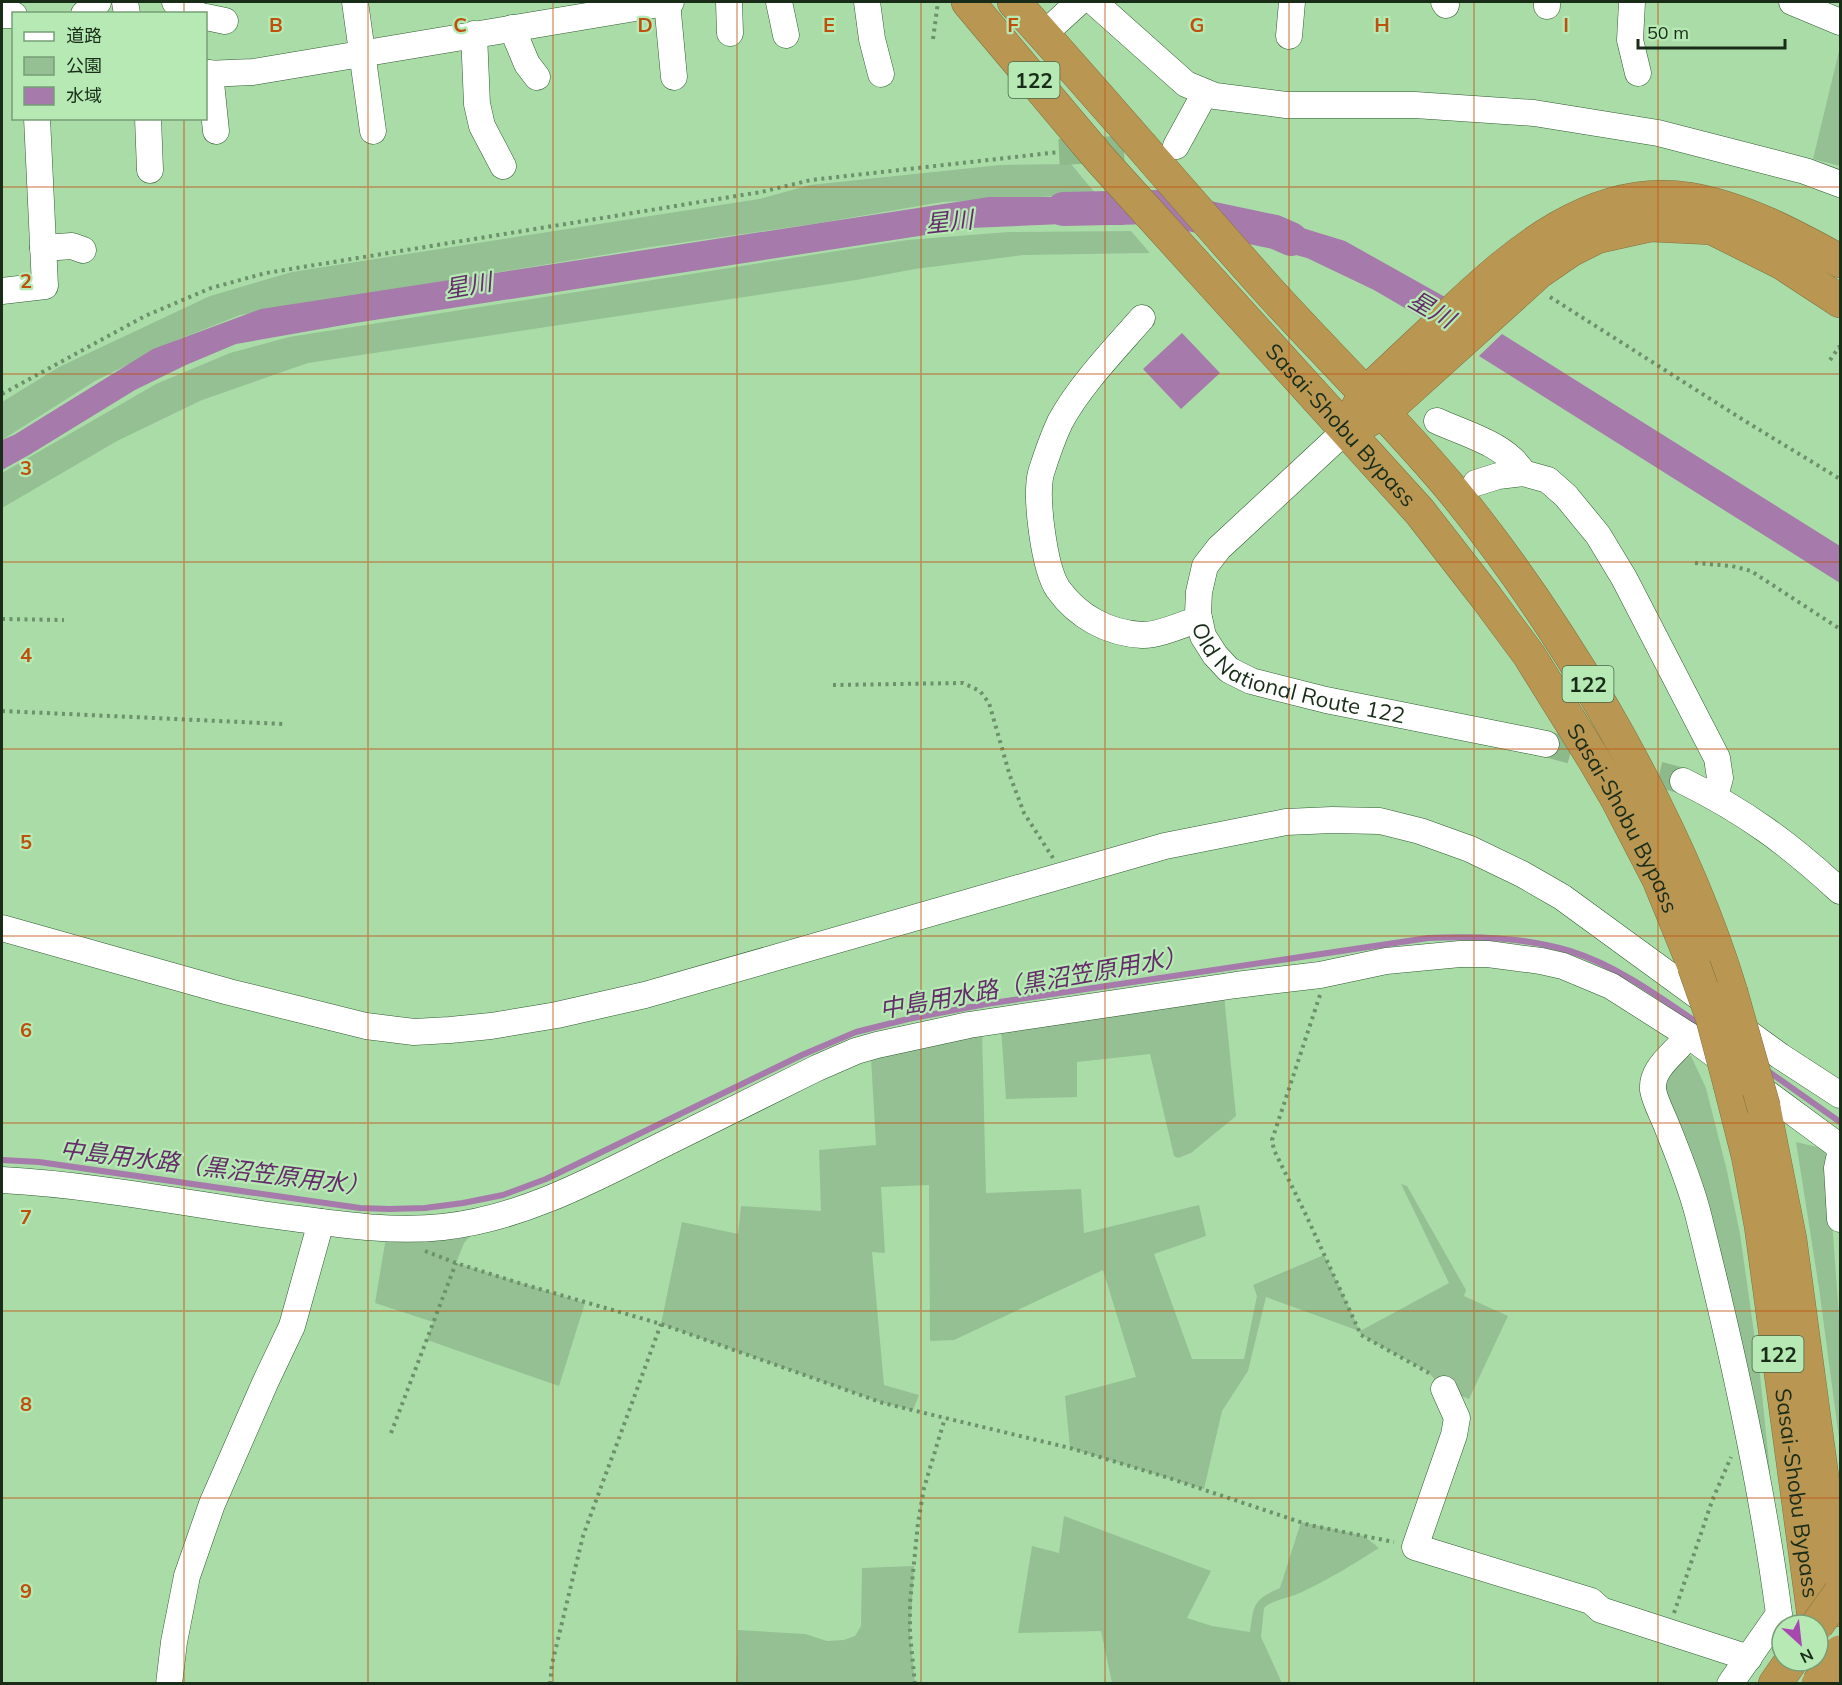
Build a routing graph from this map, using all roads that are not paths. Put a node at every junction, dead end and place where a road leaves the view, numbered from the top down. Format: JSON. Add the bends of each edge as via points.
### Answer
{"nodes":[{"id":1,"x":98,"y":2,"type":"edge"},
{"id":2,"x":175,"y":2,"type":"edge"},
{"id":3,"x":355,"y":2,"type":"edge"},
{"id":4,"x":669,"y":2,"type":"edge"},
{"id":5,"x":729,"y":2,"type":"edge"},
{"id":6,"x":779,"y":2,"type":"edge"},
{"id":7,"x":867,"y":2,"type":"edge"},
{"id":8,"x":968,"y":2,"type":"edge"},
{"id":9,"x":990,"y":2,"type":"edge"},
{"id":10,"x":1014,"y":2,"type":"edge"},
{"id":11,"x":1078,"y":2,"type":"edge"},
{"id":12,"x":1094,"y":2,"type":"edge"},
{"id":13,"x":1292,"y":2,"type":"edge"},
{"id":14,"x":1632,"y":2,"type":"edge"},
{"id":15,"x":1792,"y":2,"type":"edge"},
{"id":16,"x":86,"y":12,"type":"edge"},
{"id":17,"x":193,"y":12,"type":"edge"},
{"id":18,"x":1840,"y":22,"type":"edge"},
{"id":19,"x":512,"y":28,"type":"junction"},
{"id":20,"x":730,"y":33,"type":"dead end"},
{"id":21,"x":474,"y":34,"type":"junction"},
{"id":22,"x":1044,"y":34,"type":"junction"},
{"id":23,"x":786,"y":35,"type":"dead end"},
{"id":24,"x":1289,"y":36,"type":"dead end"},
{"id":25,"x":362,"y":53,"type":"junction"},
{"id":26,"x":1638,"y":73,"type":"dead end"},
{"id":27,"x":208,"y":74,"type":"edge"},
{"id":28,"x":881,"y":74,"type":"dead end"},
{"id":29,"x":537,"y":77,"type":"dead end"},
{"id":30,"x":674,"y":77,"type":"dead end"},
{"id":31,"x":1205,"y":93,"type":"junction"},
{"id":32,"x":37,"y":120,"type":"edge"},
{"id":33,"x":148,"y":120,"type":"edge"},
{"id":34,"x":216,"y":131,"type":"dead end"},
{"id":35,"x":373,"y":131,"type":"dead end"},
{"id":36,"x":1137,"y":155,"type":"junction"},
{"id":37,"x":503,"y":166,"type":"dead end"},
{"id":38,"x":150,"y":171,"type":"dead end"},
{"id":39,"x":1840,"y":183,"type":"edge"},
{"id":40,"x":43,"y":248,"type":"junction"},
{"id":41,"x":83,"y":250,"type":"dead end"},
{"id":42,"x":1840,"y":261,"type":"edge"},
{"id":43,"x":1498,"y":288,"type":"junction"},
{"id":44,"x":2,"y":291,"type":"edge"},
{"id":45,"x":1840,"y":301,"type":"edge"},
{"id":46,"x":1142,"y":318,"type":"dead end"},
{"id":47,"x":1374,"y":404,"type":"junction"},
{"id":48,"x":1437,"y":421,"type":"dead end"},
{"id":49,"x":1345,"y":431,"type":"junction"},
{"id":50,"x":1523,"y":473,"type":"junction"},
{"id":51,"x":1476,"y":483,"type":"dead end"},
{"id":52,"x":1199,"y":619,"type":"junction"},
{"id":53,"x":1546,"y":744,"type":"tunnel mouth"},
{"id":54,"x":1683,"y":781,"type":"tunnel mouth"},
{"id":55,"x":1715,"y":796,"type":"junction"},
{"id":56,"x":1840,"y":891,"type":"edge"},
{"id":57,"x":2,"y":928,"type":"edge"},
{"id":58,"x":1688,"y":1035,"type":"junction"},
{"id":59,"x":1840,"y":1095,"type":"edge"},
{"id":60,"x":1840,"y":1147,"type":"edge"},
{"id":61,"x":1840,"y":1154,"type":"edge"},
{"id":62,"x":2,"y":1180,"type":"edge"},
{"id":63,"x":1840,"y":1219,"type":"edge"},
{"id":64,"x":321,"y":1222,"type":"junction"},
{"id":65,"x":1444,"y":1389,"type":"road end"},
{"id":66,"x":1840,"y":1593,"type":"edge"},
{"id":67,"x":1840,"y":1610,"type":"edge"},
{"id":68,"x":1814,"y":1613,"type":"edge"},
{"id":69,"x":1825,"y":1613,"type":"edge"},
{"id":70,"x":1840,"y":1652,"type":"edge"},
{"id":71,"x":1749,"y":1658,"type":"junction"},
{"id":72,"x":169,"y":1683,"type":"edge"},
{"id":73,"x":1730,"y":1683,"type":"edge"},
{"id":74,"x":1818,"y":1683,"type":"edge"}],
"edges":[{"from":1,"to":16,"type":"street"},
{"from":2,"to":17,"type":"street"},
{"from":3,"to":25,"type":"street"},
{"from":4,"to":19,"type":"street"},
{"from":4,"to":30,"type":"street"},
{"from":5,"to":20,"type":"street"},
{"from":6,"to":23,"type":"street"},
{"from":7,"to":28,"type":"street"},
{"from":8,"to":36,"type":"highway","name":"Sasai-Shobu Bypass","number":"122"},
{"from":9,"to":36,"type":"highway"},
{"from":10,"to":22,"type":"highway","name":"Sasai-Shobu Bypass","number":"122"},
{"from":11,"to":22,"type":"street"},
{"from":12,"to":31,"type":"street","via":[[1186,84]]},
{"from":13,"to":24,"type":"street"},
{"from":14,"to":26,"type":"street","via":[[1630,40]]},
{"from":15,"to":18,"type":"street"},
{"from":19,"to":21,"type":"street"},
{"from":19,"to":29,"type":"street"},
{"from":21,"to":25,"type":"street"},
{"from":21,"to":37,"type":"street","via":[[479,115]]},
{"from":22,"to":36,"type":"highway","name":"Sasai-Shobu Bypass","number":"122"},
{"from":25,"to":27,"type":"street","via":[[254,72]]},
{"from":25,"to":35,"type":"street"},
{"from":27,"to":34,"type":"street"},
{"from":31,"to":36,"type":"street"},
{"from":31,"to":39,"type":"street","via":[[1286,105],[1415,105],[1534,113],[1658,133]]},
{"from":32,"to":40,"type":"street"},
{"from":33,"to":38,"type":"street"},
{"from":36,"to":47,"type":"highway","name":"Sasai-Shobu Bypass","number":"122"},
{"from":36,"to":49,"type":"highway","name":"Sasai-Shobu Bypass","number":"122","via":[[1217,276]]},
{"from":40,"to":41,"type":"street","via":[[72,246]]},
{"from":40,"to":44,"type":"street","via":[[45,286]]},
{"from":42,"to":43,"type":"highway","via":[[1736,210],[1689,199],[1654,197],[1621,201],[1552,230],[1528,246]]},
{"from":43,"to":45,"type":"highway","via":[[1539,272],[1597,237],[1651,225],[1712,228],[1782,263]]},
{"from":43,"to":47,"type":"highway"},
{"from":46,"to":52,"type":"street","via":[[1098,368],[1060,422],[1040,475],[1040,524],[1046,560],[1057,587],[1074,608],[1098,626],[1146,635]]},
{"from":47,"to":49,"type":"highway"},
{"from":47,"to":67,"type":"highway","name":"Sasai-Shobu Bypass","number":"122","bridge":true,"via":[[1449,487],[1556,632],[1659,811],[1708,922],[1764,1108],[1790,1239]]},
{"from":48,"to":50,"type":"street","via":[[1506,453]]},
{"from":49,"to":52,"type":"street","name":"Old National Route 122","via":[[1219,548],[1205,566],[1198,592]]},
{"from":49,"to":68,"type":"highway","name":"Sasai-Shobu Bypass","number":"122","bridge":true,"via":[[1420,512],[1529,655],[1642,845],[1673,911],[1712,1017],[1748,1156]]},
{"from":50,"to":51,"type":"street"},
{"from":50,"to":55,"type":"street","via":[[1548,480],[1566,496],[1598,536],[1623,578],[1716,758],[1720,778]]},
{"from":52,"to":53,"type":"street","name":"Old National Route 122","via":[[1203,636],[1215,655],[1229,670],[1251,681]]},
{"from":54,"to":55,"type":"street"},
{"from":55,"to":56,"type":"street","via":[[1770,831]]},
{"from":57,"to":59,"type":"street","via":[[366,1026],[414,1032],[450,1030],[557,1015],[645,995],[1165,846],[1286,822],[1380,821],[1470,849],[1562,897],[1780,1056]]},
{"from":58,"to":60,"type":"street"},
{"from":58,"to":64,"type":"street","via":[[1604,982],[1563,966],[1488,954],[1386,961],[1320,975],[1000,1020],[887,1042],[817,1068],[585,1184],[534,1205],[442,1227],[383,1228]]},
{"from":58,"to":71,"type":"street","via":[[1656,1072],[1653,1090],[1692,1193],[1722,1310],[1767,1528],[1779,1614]]},
{"from":61,"to":63,"type":"street"},
{"from":62,"to":64,"type":"street","via":[[100,1189]]},
{"from":64,"to":72,"type":"street","via":[[292,1326],[212,1504],[191,1566]]},
{"from":65,"to":71,"type":"street","via":[[1457,1418],[1454,1435],[1415,1547],[1592,1601],[1601,1610]]},
{"from":66,"to":69,"type":"highway","bridge":true},
{"from":70,"to":74,"type":"highway","bridge":true},
{"from":71,"to":73,"type":"street"}]}
